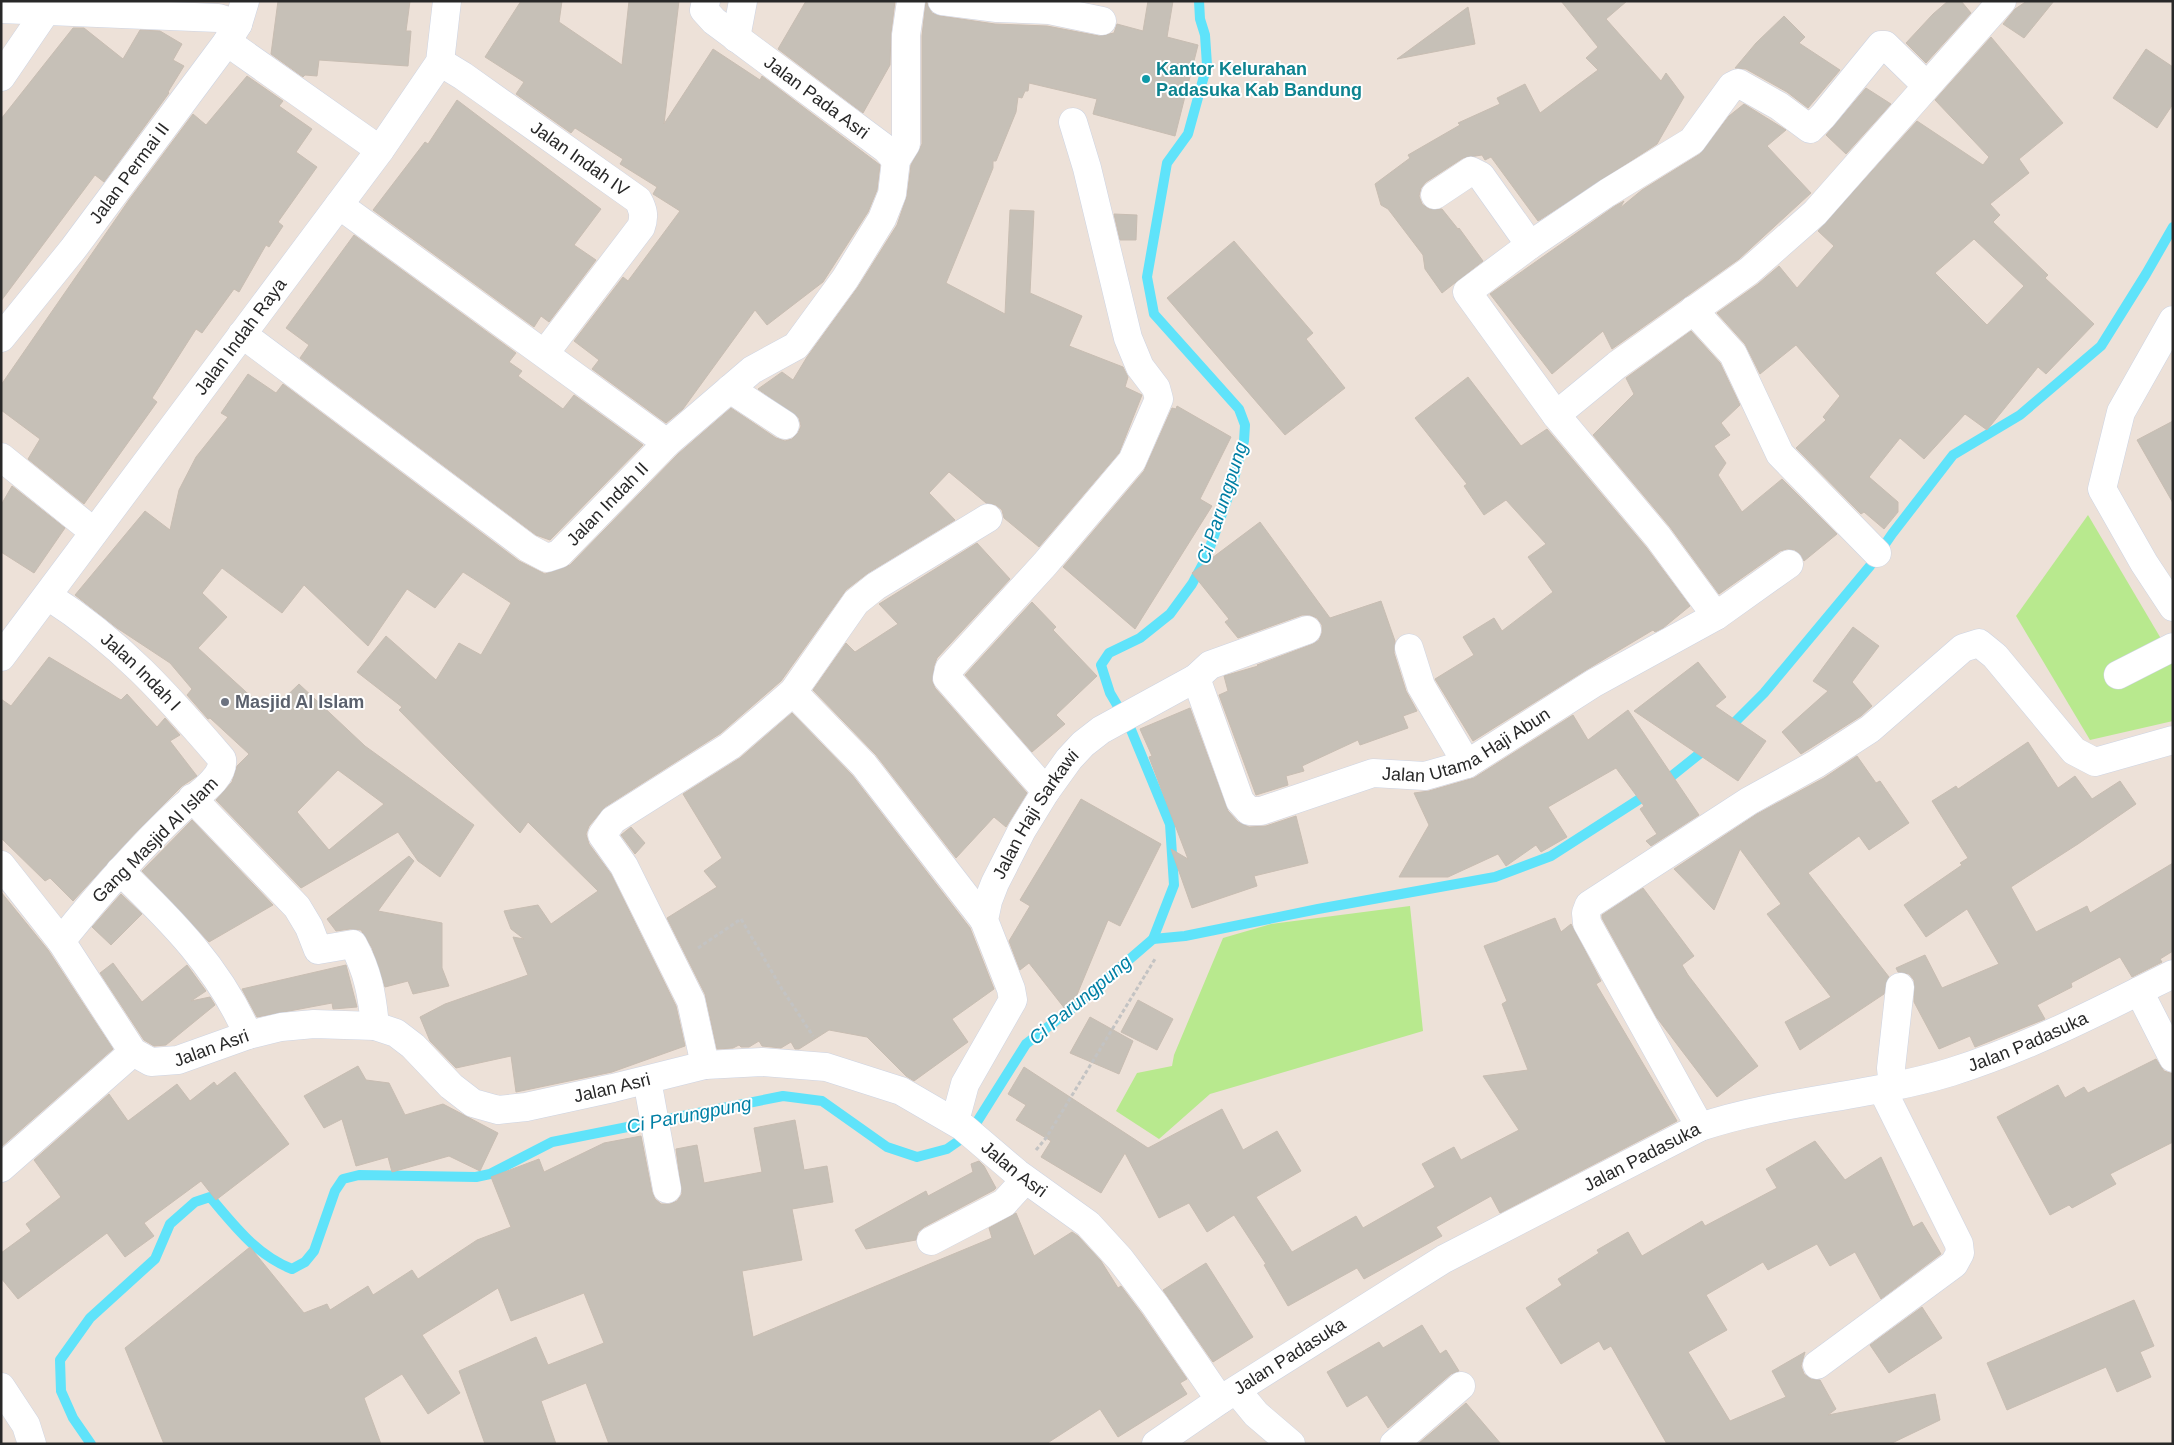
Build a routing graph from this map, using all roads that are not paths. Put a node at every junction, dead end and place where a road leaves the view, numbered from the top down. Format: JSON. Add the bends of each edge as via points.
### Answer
{"nodes":[{"id":1,"x":447,"y":1,"type":"edge"},
{"id":2,"x":706,"y":1,"type":"edge"},
{"id":3,"x":743,"y":1,"type":"edge"},
{"id":4,"x":911,"y":1,"type":"edge"},
{"id":5,"x":942,"y":1,"type":"edge"},
{"id":6,"x":2002,"y":1,"type":"edge"},
{"id":7,"x":998,"y":5,"type":"edge"},
{"id":8,"x":1,"y":9,"type":"edge"},
{"id":9,"x":46,"y":10,"type":"junction"},
{"id":10,"x":1102,"y":21,"type":"dead end"},
{"id":11,"x":237,"y":22,"type":"edge"},
{"id":12,"x":736,"y":38,"type":"junction"},
{"id":13,"x":440,"y":62,"type":"junction"},
{"id":14,"x":1,"y":77,"type":"edge"},
{"id":15,"x":1926,"y":85,"type":"junction"},
{"id":16,"x":1073,"y":122,"type":"dead end"},
{"id":17,"x":380,"y":150,"type":"junction"},
{"id":18,"x":896,"y":160,"type":"junction"},
{"id":19,"x":1435,"y":195,"type":"dead end"},
{"id":20,"x":339,"y":205,"type":"junction"},
{"id":21,"x":1530,"y":245,"type":"junction"},
{"id":22,"x":1693,"y":310,"type":"junction"},
{"id":23,"x":2173,"y":320,"type":"edge"},
{"id":24,"x":242,"y":334,"type":"junction"},
{"id":25,"x":1,"y":338,"type":"edge"},
{"id":26,"x":545,"y":353,"type":"junction"},
{"id":27,"x":730,"y":389,"type":"junction"},
{"id":28,"x":1556,"y":414,"type":"junction"},
{"id":29,"x":785,"y":425,"type":"dead end"},
{"id":30,"x":667,"y":443,"type":"junction"},
{"id":31,"x":1,"y":457,"type":"edge"},
{"id":32,"x":988,"y":518,"type":"dead end"},
{"id":33,"x":94,"y":532,"type":"junction"},
{"id":34,"x":1877,"y":553,"type":"dead end"},
{"id":35,"x":1789,"y":564,"type":"dead end"},
{"id":36,"x":48,"y":596,"type":"junction"},
{"id":37,"x":2173,"y":607,"type":"edge"},
{"id":38,"x":1716,"y":616,"type":"junction"},
{"id":39,"x":1307,"y":630,"type":"dead end"},
{"id":40,"x":2173,"y":647,"type":"edge"},
{"id":41,"x":1409,"y":648,"type":"dead end"},
{"id":42,"x":1,"y":657,"type":"edge"},
{"id":43,"x":2118,"y":674,"type":"dead end"},
{"id":44,"x":1196,"y":678,"type":"junction"},
{"id":45,"x":793,"y":692,"type":"junction"},
{"id":46,"x":2173,"y":740,"type":"edge"},
{"id":47,"x":222,"y":759,"type":"joint"},
{"id":48,"x":1468,"y":764,"type":"junction"},
{"id":49,"x":1046,"y":791,"type":"junction"},
{"id":50,"x":192,"y":798,"type":"junction"},
{"id":51,"x":1,"y":865,"type":"edge"},
{"id":52,"x":120,"y":871,"type":"junction"},
{"id":53,"x":984,"y":920,"type":"junction"},
{"id":54,"x":61,"y":942,"type":"junction"},
{"id":55,"x":2173,"y":974,"type":"edge"},
{"id":56,"x":1900,"y":987,"type":"dead end"},
{"id":57,"x":2139,"y":991,"type":"junction"},
{"id":58,"x":375,"y":1026,"type":"junction"},
{"id":59,"x":248,"y":1035,"type":"junction"},
{"id":60,"x":132,"y":1052,"type":"junction"},
{"id":61,"x":2173,"y":1058,"type":"edge"},
{"id":62,"x":706,"y":1065,"type":"junction"},
{"id":63,"x":646,"y":1080,"type":"junction"},
{"id":64,"x":1888,"y":1088,"type":"junction"},
{"id":65,"x":959,"y":1124,"type":"junction"},
{"id":66,"x":1700,"y":1128,"type":"junction"},
{"id":67,"x":1,"y":1168,"type":"edge"},
{"id":68,"x":1021,"y":1176,"type":"junction"},
{"id":69,"x":667,"y":1189,"type":"dead end"},
{"id":70,"x":931,"y":1241,"type":"dead end"},
{"id":71,"x":1817,"y":1365,"type":"dead end"},
{"id":72,"x":1461,"y":1386,"type":"dead end"},
{"id":73,"x":1,"y":1387,"type":"edge"},
{"id":74,"x":1229,"y":1396,"type":"junction"},
{"id":75,"x":32,"y":1444,"type":"edge"},
{"id":76,"x":1156,"y":1444,"type":"edge"},
{"id":77,"x":1292,"y":1444,"type":"edge"},
{"id":78,"x":1394,"y":1444,"type":"edge"}],
"edges":[{"from":1,"to":13,"type":"street","name":"Jalan Indah Raya"},
{"from":2,"to":12,"type":"street","name":"Jalan Pada Asri","via":[[704,10]]},
{"from":3,"to":12,"type":"street"},
{"from":4,"to":18,"type":"street","name":"Jalan Indah II","via":[[906,35],[906,144]]},
{"from":5,"to":7,"type":"street"},
{"from":6,"to":15,"type":"street"},
{"from":7,"to":10,"type":"street","via":[[1049,10]]},
{"from":8,"to":9,"type":"street"},
{"from":9,"to":11,"type":"street","via":[[218,18]]},
{"from":9,"to":14,"type":"street"},
{"from":11,"to":17,"type":"street"},
{"from":11,"to":25,"type":"street","name":"Jalan Permai II","via":[[73,249]]},
{"from":12,"to":18,"type":"street","name":"Jalan Pada Asri","via":[[886,149]]},
{"from":13,"to":17,"type":"street","name":"Jalan Indah Raya"},
{"from":13,"to":26,"type":"street","name":"Jalan Indah IV","via":[[638,200],[642,207],[641,226]]},
{"from":15,"to":21,"type":"street","via":[[1885,45],[1881,45],[1810,128],[1738,82],[1692,141]]},
{"from":15,"to":22,"type":"street","via":[[1815,213],[1749,271]]},
{"from":16,"to":49,"type":"street","via":[[1128,338],[1159,399],[1132,461],[1045,564],[949,669],[947,678]]},
{"from":17,"to":20,"type":"street","name":"Jalan Indah Raya"},
{"from":18,"to":27,"type":"street","name":"Jalan Indah II","via":[[892,194],[882,218],[846,279],[796,346],[752,370]]},
{"from":19,"to":21,"type":"street","via":[[1470,171],[1479,174]]},
{"from":20,"to":24,"type":"street","name":"Jalan Indah Raya"},
{"from":20,"to":26,"type":"street"},
{"from":21,"to":28,"type":"street","via":[[1467,292]]},
{"from":22,"to":28,"type":"street"},
{"from":22,"to":34,"type":"street","via":[[1733,354],[1780,454]]},
{"from":23,"to":37,"type":"street","via":[[2121,412],[2102,489]]},
{"from":24,"to":30,"type":"street","name":"Jalan Indah II","via":[[528,548],[547,558],[559,554]]},
{"from":24,"to":33,"type":"street","name":"Jalan Indah Raya"},
{"from":26,"to":30,"type":"street"},
{"from":27,"to":29,"type":"street"},
{"from":27,"to":30,"type":"street","name":"Jalan Indah II"},
{"from":28,"to":38,"type":"street","via":[[1658,537]]},
{"from":31,"to":33,"type":"street"},
{"from":32,"to":45,"type":"street","via":[[905,566],[856,602]]},
{"from":33,"to":36,"type":"street","name":"Jalan Indah Raya"},
{"from":35,"to":38,"type":"street","name":"Jalan Utama Haji Abun"},
{"from":36,"to":42,"type":"street","name":"Jalan Indah Raya"},
{"from":36,"to":47,"type":"street","name":"Jalan Indah I","via":[[96,629],[142,668]]},
{"from":38,"to":48,"type":"street","name":"Jalan Utama Haji Abun","via":[[1594,683]]},
{"from":39,"to":44,"type":"street","name":"Jalan Haji Sarkawi","via":[[1210,665]]},
{"from":40,"to":43,"type":"street"},
{"from":41,"to":48,"type":"street","via":[[1421,686]]},
{"from":44,"to":48,"type":"street","name":"Jalan Utama Haji Abun","via":[[1240,801],[1248,811],[1261,811],[1373,773],[1425,776]]},
{"from":44,"to":49,"type":"street","name":"Jalan Haji Sarkawi","via":[[1101,730],[1069,759]]},
{"from":45,"to":53,"type":"street","via":[[864,766]]},
{"from":45,"to":62,"type":"street","via":[[730,746],[613,820],[602,835],[624,866],[691,1001]]},
{"from":46,"to":66,"type":"street","via":[[2095,762],[2087,760],[2074,752],[1995,656],[1979,643],[1963,648],[1870,729],[1749,801],[1589,906],[1587,923]]},
{"from":47,"to":50,"type":"street","name":"Gang Masjid Al Islam","via":[[224,767],[219,775]]},
{"from":49,"to":53,"type":"street","name":"Jalan Haji Sarkawi","via":[[995,883]]},
{"from":50,"to":52,"type":"street","name":"Gang Masjid Al Islam"},
{"from":50,"to":58,"type":"street","via":[[297,907],[318,950],[353,944],[366,968]]},
{"from":51,"to":54,"type":"street"},
{"from":52,"to":54,"type":"street","name":"Gang Masjid Al Islam"},
{"from":52,"to":59,"type":"street","via":[[168,916],[197,951],[226,989]]},
{"from":53,"to":65,"type":"street","via":[[1012,989],[1013,1000],[965,1084]]},
{"from":54,"to":60,"type":"street"},
{"from":55,"to":57,"type":"street","name":"Jalan Padasuka"},
{"from":56,"to":64,"type":"street"},
{"from":57,"to":61,"type":"street"},
{"from":57,"to":64,"type":"street","name":"Jalan Padasuka","via":[[2000,1054],[1951,1072]]},
{"from":58,"to":59,"type":"street","name":"Jalan Asri","via":[[314,1024]]},
{"from":58,"to":63,"type":"street","name":"Jalan Asri","via":[[396,1033],[413,1046],[450,1086],[473,1103],[498,1110],[526,1107]]},
{"from":59,"to":60,"type":"street","name":"Jalan Asri","via":[[178,1060],[151,1062]]},
{"from":60,"to":67,"type":"street"},
{"from":62,"to":63,"type":"street","name":"Jalan Asri"},
{"from":62,"to":65,"type":"street","name":"Jalan Asri","via":[[762,1062],[826,1067],[901,1091]]},
{"from":63,"to":69,"type":"street"},
{"from":64,"to":66,"type":"street","name":"Jalan Padasuka","via":[[1739,1114]]},
{"from":64,"to":71,"type":"street","via":[[1959,1244],[1960,1253],[1954,1264]]},
{"from":65,"to":68,"type":"street","name":"Jalan Asri"},
{"from":66,"to":74,"type":"street","name":"Jalan Padasuka","via":[[1444,1259]]},
{"from":68,"to":70,"type":"street","via":[[1004,1203]]},
{"from":68,"to":74,"type":"street","name":"Jalan Asri","via":[[1088,1224],[1120,1259]]},
{"from":72,"to":78,"type":"street"},
{"from":73,"to":75,"type":"street","via":[[26,1425]]},
{"from":74,"to":76,"type":"street","name":"Jalan Padasuka"},
{"from":74,"to":77,"type":"street","name":"Jalan Asri"}]}
